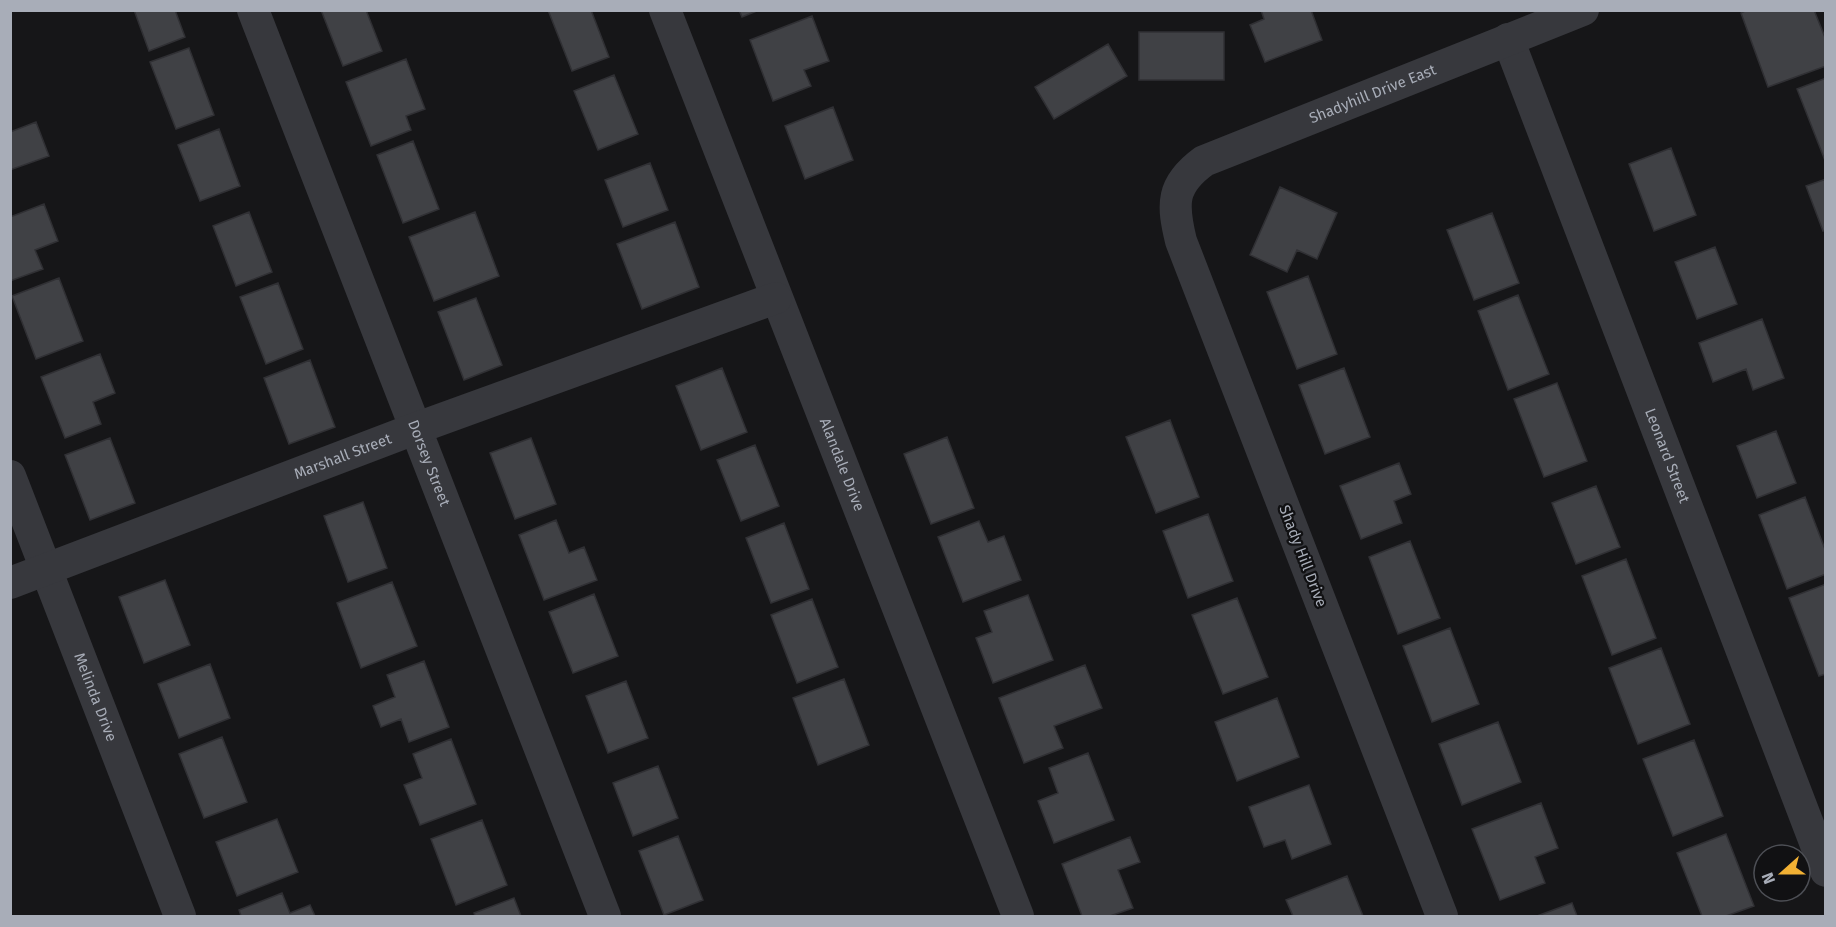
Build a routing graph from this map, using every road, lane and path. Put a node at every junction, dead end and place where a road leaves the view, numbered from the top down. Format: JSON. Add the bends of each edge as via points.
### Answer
{"nodes":[{"id":1,"x":253,"y":10,"type":"edge"},
{"id":2,"x":665,"y":10,"type":"edge"},
{"id":3,"x":1583,"y":10,"type":"edge"},
{"id":4,"x":1508,"y":39,"type":"junction"},
{"id":5,"x":1177,"y":193,"type":"joint"},
{"id":6,"x":776,"y":298,"type":"junction"},
{"id":7,"x":417,"y":428,"type":"junction"},
{"id":8,"x":10,"y":476,"type":"edge"},
{"id":9,"x":47,"y":569,"type":"junction"},
{"id":10,"x":10,"y":583,"type":"edge"},
{"id":11,"x":1826,"y":871,"type":"edge"},
{"id":12,"x":180,"y":916,"type":"edge"},
{"id":13,"x":604,"y":916,"type":"edge"},
{"id":14,"x":1018,"y":916,"type":"edge"},
{"id":15,"x":1443,"y":916,"type":"edge"}],
"edges":[{"from":1,"to":7,"type":"street","name":"Dorsey Street"},
{"from":2,"to":6,"type":"street","name":"Alandale Drive"},
{"from":3,"to":4,"type":"street","name":"Shadyhill Drive East"},
{"from":4,"to":5,"type":"street","name":"Shadyhill Drive East","via":[[1204,161],[1185,175]]},
{"from":4,"to":11,"type":"street","name":"Leonard Street"},
{"from":5,"to":15,"type":"street","name":"Shady Hill Drive","via":[[1175,217],[1181,241]]},
{"from":6,"to":7,"type":"street","name":"Marshall Street"},
{"from":6,"to":14,"type":"street","name":"Alandale Drive"},
{"from":7,"to":9,"type":"street","name":"Marshall Street"},
{"from":7,"to":13,"type":"street","name":"Dorsey Street"},
{"from":8,"to":9,"type":"street","name":"Melinda Drive"},
{"from":9,"to":10,"type":"street","name":"Marshall Street"},
{"from":9,"to":12,"type":"street","name":"Melinda Drive"}]}
